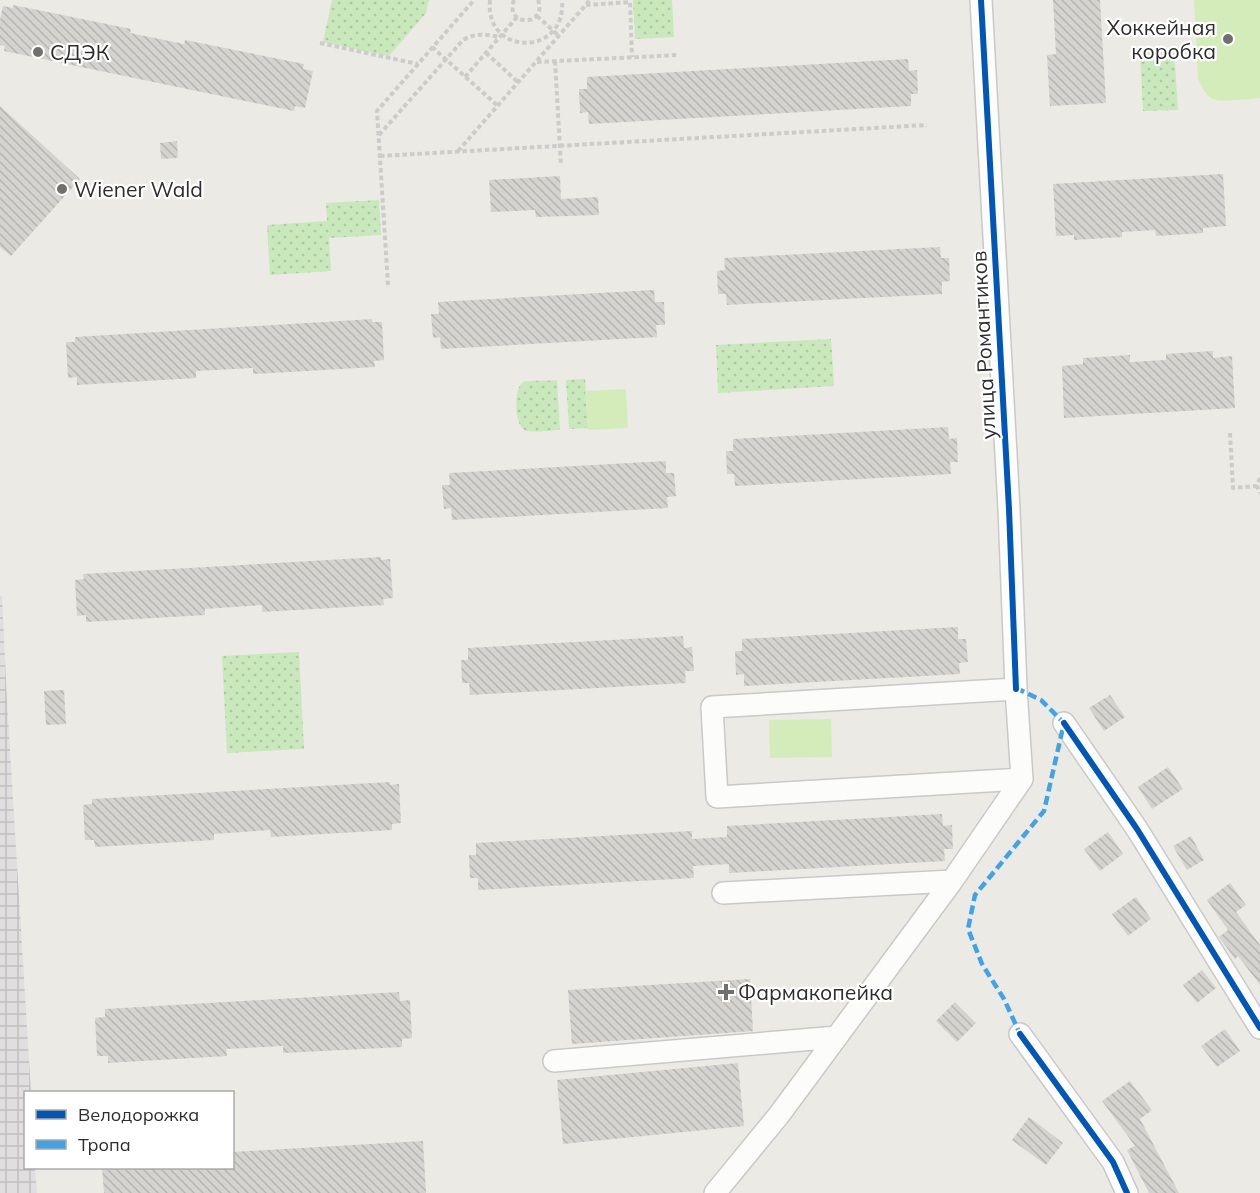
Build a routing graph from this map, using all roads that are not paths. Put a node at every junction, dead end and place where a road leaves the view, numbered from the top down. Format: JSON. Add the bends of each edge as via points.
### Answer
{"nodes":[{"id":1,"x":981,"y":0,"type":"edge"},
{"id":2,"x":1016,"y":689,"type":"junction"},
{"id":3,"x":1064,"y":723,"type":"dead end"},
{"id":4,"x":1022,"y":779,"type":"junction"},
{"id":5,"x":952,"y":881,"type":"junction"},
{"id":6,"x":723,"y":893,"type":"dead end"},
{"id":7,"x":1260,"y":1028,"type":"edge"},
{"id":8,"x":1020,"y":1034,"type":"dead end"},
{"id":9,"x":837,"y":1037,"type":"junction"},
{"id":10,"x":554,"y":1061,"type":"dead end"},
{"id":11,"x":715,"y":1193,"type":"edge"},
{"id":12,"x":1127,"y":1193,"type":"edge"}],
"edges":[{"from":1,"to":2,"type":"street","name":"улица Романтиков"},
{"from":2,"to":4,"type":"street","name":"улица Романтиков"},
{"from":2,"to":4,"type":"street","via":[[712,707],[717,797]]},
{"from":3,"to":7,"type":"street","via":[[1137,829]]},
{"from":4,"to":5,"type":"street"},
{"from":5,"to":6,"type":"street"},
{"from":5,"to":9,"type":"street"},
{"from":8,"to":12,"type":"street","via":[[1113,1162]]},
{"from":9,"to":10,"type":"street"},
{"from":9,"to":11,"type":"street"}]}
